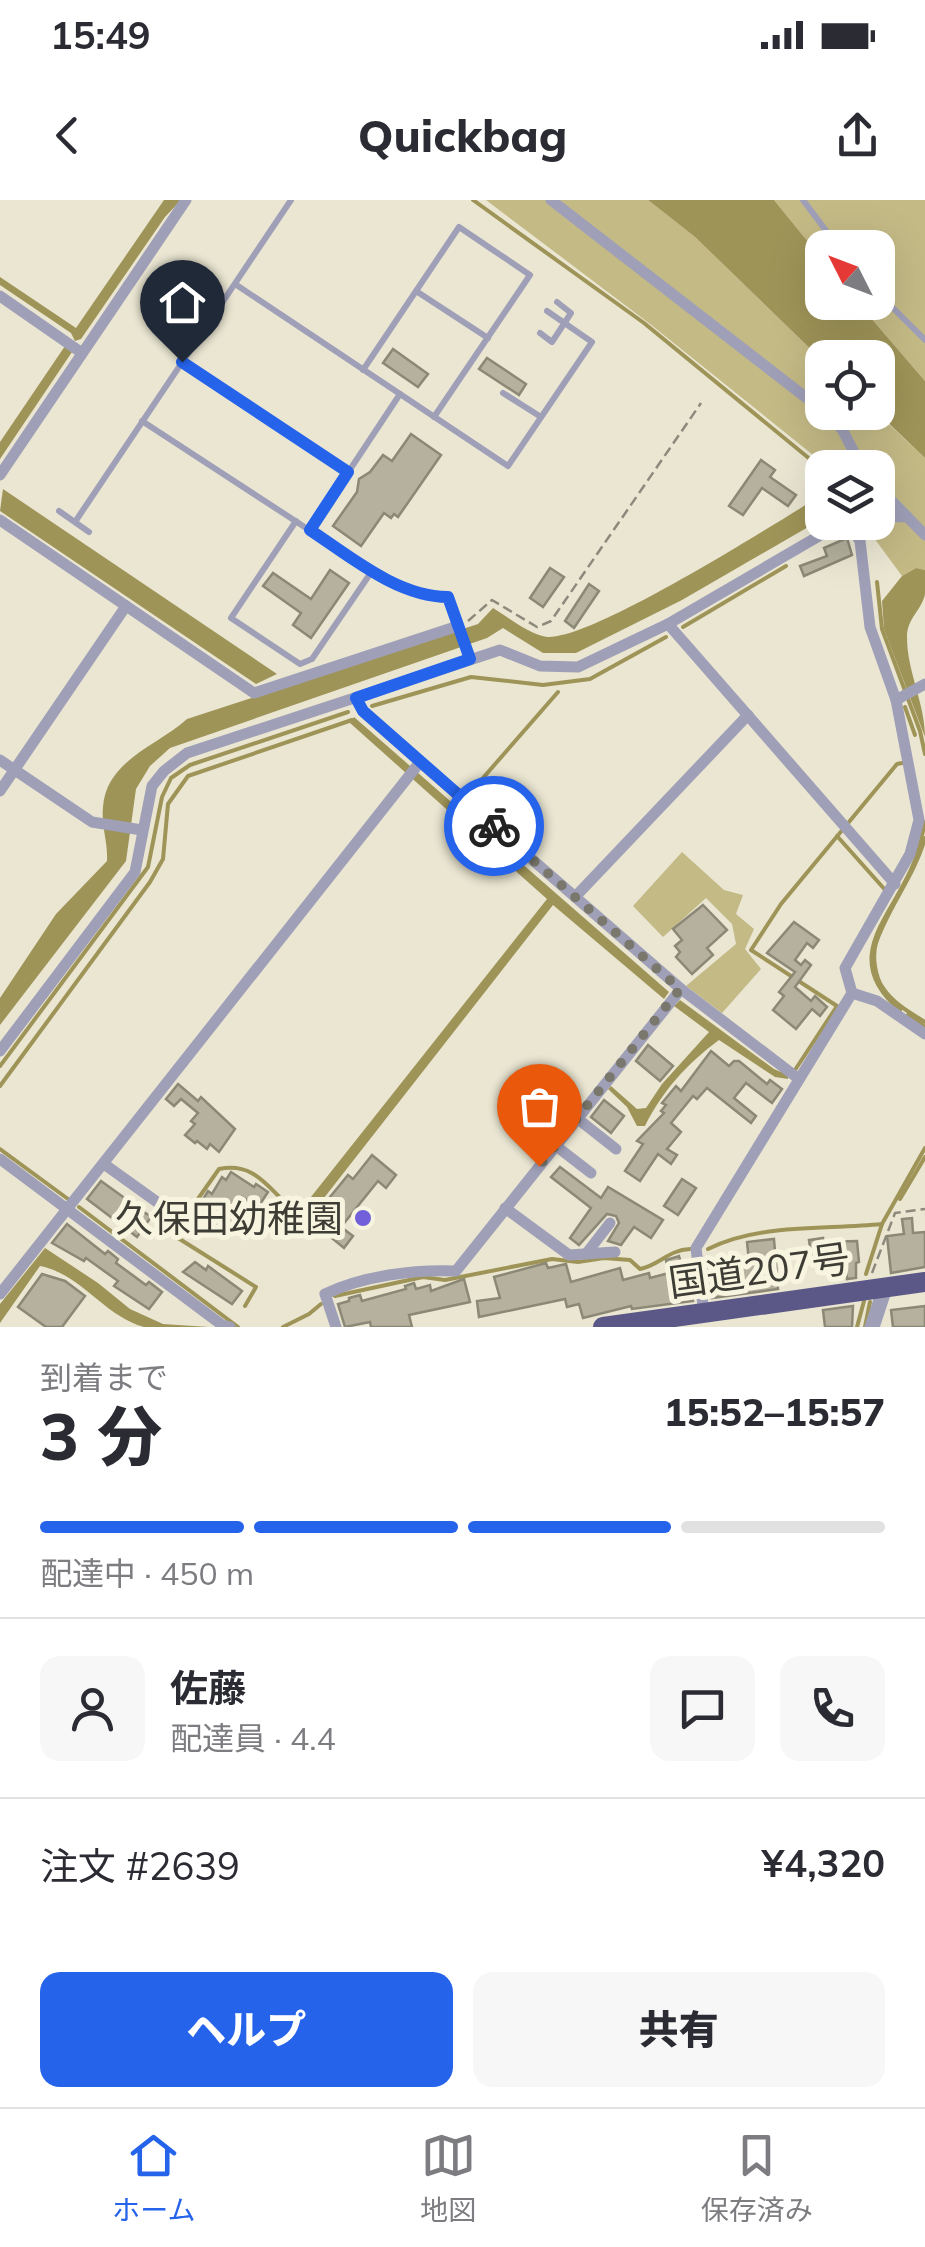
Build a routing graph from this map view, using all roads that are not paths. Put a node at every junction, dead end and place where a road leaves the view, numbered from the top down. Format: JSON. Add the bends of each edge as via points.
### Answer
{"nodes":[{"id":1,"x":186,"y":200,"type":"edge"},
{"id":2,"x":291,"y":200,"type":"edge"},
{"id":3,"x":551,"y":200,"type":"edge"},
{"id":4,"x":802,"y":200,"type":"edge"},
{"id":5,"x":825,"y":230,"type":"edge"},
{"id":6,"x":238,"y":286,"type":"dead end"},
{"id":7,"x":416,"y":291,"type":"junction"},
{"id":8,"x":0,"y":296,"type":"edge"},
{"id":9,"x":556,"y":302,"type":"dead end"},
{"id":10,"x":547,"y":311,"type":"dead end"},
{"id":11,"x":895,"y":311,"type":"edge"},
{"id":12,"x":564,"y":323,"type":"junction"},
{"id":13,"x":540,"y":334,"type":"dead end"},
{"id":14,"x":488,"y":338,"type":"junction"},
{"id":15,"x":925,"y":340,"type":"edge"},
{"id":16,"x":82,"y":353,"type":"junction"},
{"id":17,"x":182,"y":362,"type":"junction"},
{"id":18,"x":364,"y":370,"type":"junction"},
{"id":19,"x":503,"y":393,"type":"dead end"},
{"id":20,"x":400,"y":394,"type":"junction"},
{"id":21,"x":805,"y":396,"type":"edge"},
{"id":22,"x":434,"y":417,"type":"junction"},
{"id":23,"x":541,"y":417,"type":"junction"},
{"id":24,"x":142,"y":422,"type":"junction"},
{"id":25,"x":348,"y":472,"type":"junction"},
{"id":26,"x":0,"y":474,"type":"edge"},
{"id":27,"x":895,"y":505,"type":"edge"},
{"id":28,"x":58,"y":511,"type":"dead end"},
{"id":29,"x":895,"y":517,"type":"edge"},
{"id":30,"x":907,"y":517,"type":"junction"},
{"id":31,"x":0,"y":520,"type":"edge"},
{"id":32,"x":296,"y":521,"type":"junction"},
{"id":33,"x":75,"y":522,"type":"junction"},
{"id":34,"x":310,"y":530,"type":"junction"},
{"id":35,"x":89,"y":532,"type":"dead end"},
{"id":36,"x":925,"y":535,"type":"edge"},
{"id":37,"x":815,"y":540,"type":"edge"},
{"id":38,"x":859,"y":540,"type":"edge"},
{"id":39,"x":372,"y":571,"type":"junction"},
{"id":40,"x":126,"y":606,"type":"junction"},
{"id":41,"x":454,"y":610,"type":"joint"},
{"id":42,"x":668,"y":624,"type":"junction"},
{"id":43,"x":458,"y":627,"type":"junction"},
{"id":44,"x":468,"y":656,"type":"junction"},
{"id":45,"x":922,"y":686,"type":"edge"},
{"id":46,"x":356,"y":698,"type":"junction"},
{"id":47,"x":899,"y":698,"type":"junction"},
{"id":48,"x":748,"y":716,"type":"junction"},
{"id":49,"x":0,"y":760,"type":"edge"},
{"id":50,"x":415,"y":768,"type":"junction"},
{"id":51,"x":14,"y":770,"type":"junction"},
{"id":52,"x":0,"y":791,"type":"edge"},
{"id":53,"x":142,"y":830,"type":"junction"},
{"id":54,"x":890,"y":891,"type":"junction"},
{"id":55,"x":575,"y":897,"type":"junction"},
{"id":56,"x":852,"y":993,"type":"junction"},
{"id":57,"x":674,"y":996,"type":"junction"},
{"id":58,"x":925,"y":1034,"type":"edge"},
{"id":59,"x":0,"y":1051,"type":"edge"},
{"id":60,"x":795,"y":1074,"type":"junction"},
{"id":61,"x":578,"y":1119,"type":"junction"},
{"id":62,"x":556,"y":1146,"type":"junction"},
{"id":63,"x":616,"y":1149,"type":"dead end"},
{"id":64,"x":0,"y":1159,"type":"edge"},
{"id":65,"x":104,"y":1164,"type":"junction"},
{"id":66,"x":591,"y":1173,"type":"dead end"},
{"id":67,"x":164,"y":1207,"type":"dead end"},
{"id":68,"x":69,"y":1208,"type":"junction"},
{"id":69,"x":505,"y":1208,"type":"junction"},
{"id":70,"x":610,"y":1223,"type":"dead end"},
{"id":71,"x":615,"y":1252,"type":"dead end"},
{"id":72,"x":586,"y":1254,"type":"junction"},
{"id":73,"x":925,"y":1282,"type":"edge"},
{"id":74,"x":878,"y":1289,"type":"junction"},
{"id":75,"x":0,"y":1294,"type":"edge"},
{"id":76,"x":704,"y":1314,"type":"junction"},
{"id":77,"x":230,"y":1327,"type":"edge"},
{"id":78,"x":336,"y":1327,"type":"edge"},
{"id":79,"x":602,"y":1327,"type":"edge"},
{"id":80,"x":872,"y":1327,"type":"edge"}],
"edges":[{"from":1,"to":16,"type":"street"},
{"from":2,"to":17,"type":"lane"},
{"from":3,"to":21,"type":"street"},
{"from":4,"to":5,"type":"lane"},
{"from":6,"to":18,"type":"lane"},
{"from":7,"to":14,"type":"lane"},
{"from":7,"to":14,"type":"lane","via":[[459,227],[530,275]]},
{"from":7,"to":18,"type":"lane"},
{"from":8,"to":16,"type":"street"},
{"from":9,"to":12,"type":"lane","via":[[571,313]]},
{"from":10,"to":12,"type":"lane"},
{"from":11,"to":15,"type":"lane"},
{"from":12,"to":13,"type":"lane","via":[[552,342]]},
{"from":12,"to":23,"type":"lane","via":[[592,342]]},
{"from":14,"to":22,"type":"lane"},
{"from":16,"to":26,"type":"street"},
{"from":17,"to":24,"type":"lane"},
{"from":17,"to":25,"type":"lane"},
{"from":18,"to":20,"type":"lane"},
{"from":19,"to":23,"type":"lane"},
{"from":20,"to":22,"type":"lane"},
{"from":20,"to":25,"type":"lane"},
{"from":22,"to":23,"type":"lane","via":[[508,466]]},
{"from":24,"to":32,"type":"lane"},
{"from":24,"to":33,"type":"lane"},
{"from":25,"to":34,"type":"lane"},
{"from":27,"to":30,"type":"street"},
{"from":28,"to":33,"type":"lane"},
{"from":29,"to":30,"type":"street"},
{"from":30,"to":36,"type":"street"},
{"from":31,"to":40,"type":"street"},
{"from":32,"to":34,"type":"lane"},
{"from":32,"to":39,"type":"lane","via":[[231,618],[300,664],[312,660]]},
{"from":33,"to":35,"type":"lane"},
{"from":34,"to":39,"type":"lane"},
{"from":37,"to":42,"type":"street"},
{"from":38,"to":47,"type":"street","via":[[870,627]]},
{"from":39,"to":41,"type":"lane","via":[[428,597],[448,597]]},
{"from":40,"to":43,"type":"street","via":[[254,692]]},
{"from":40,"to":51,"type":"street"},
{"from":41,"to":43,"type":"street"},
{"from":42,"to":44,"type":"street","via":[[578,666],[540,666],[500,650]]},
{"from":42,"to":48,"type":"street"},
{"from":43,"to":44,"type":"street"},
{"from":44,"to":46,"type":"street"},
{"from":45,"to":47,"type":"street"},
{"from":46,"to":50,"type":"street"},
{"from":46,"to":53,"type":"street","via":[[187,753],[152,786]]},
{"from":47,"to":54,"type":"street","via":[[918,820],[910,854]]},
{"from":48,"to":54,"type":"street","via":[[845,827]]},
{"from":48,"to":55,"type":"street"},
{"from":49,"to":51,"type":"street"},
{"from":50,"to":55,"type":"street"},
{"from":50,"to":65,"type":"street"},
{"from":51,"to":52,"type":"street"},
{"from":51,"to":53,"type":"street","via":[[92,822]]},
{"from":53,"to":59,"type":"street","via":[[135,872]]},
{"from":54,"to":56,"type":"street","via":[[845,968]]},
{"from":55,"to":57,"type":"street"},
{"from":56,"to":58,"type":"street","via":[[878,1001]]},
{"from":56,"to":60,"type":"street"},
{"from":57,"to":60,"type":"street"},
{"from":57,"to":61,"type":"street"},
{"from":60,"to":76,"type":"street","via":[[696,1248]]},
{"from":61,"to":62,"type":"street"},
{"from":61,"to":63,"type":"street"},
{"from":62,"to":66,"type":"street"},
{"from":62,"to":69,"type":"street"},
{"from":64,"to":68,"type":"street"},
{"from":65,"to":67,"type":"street"},
{"from":65,"to":68,"type":"street"},
{"from":68,"to":75,"type":"street"},
{"from":68,"to":77,"type":"street"},
{"from":69,"to":72,"type":"street","via":[[569,1254]]},
{"from":69,"to":78,"type":"street","via":[[456,1271],[428,1269],[324,1294]]},
{"from":70,"to":72,"type":"street"},
{"from":71,"to":72,"type":"street"},
{"from":73,"to":74,"type":"highway","name":"国道207号"},
{"from":74,"to":76,"type":"highway","name":"国道207号"},
{"from":74,"to":80,"type":"street"},
{"from":76,"to":79,"type":"highway","name":"国道207号"}]}
